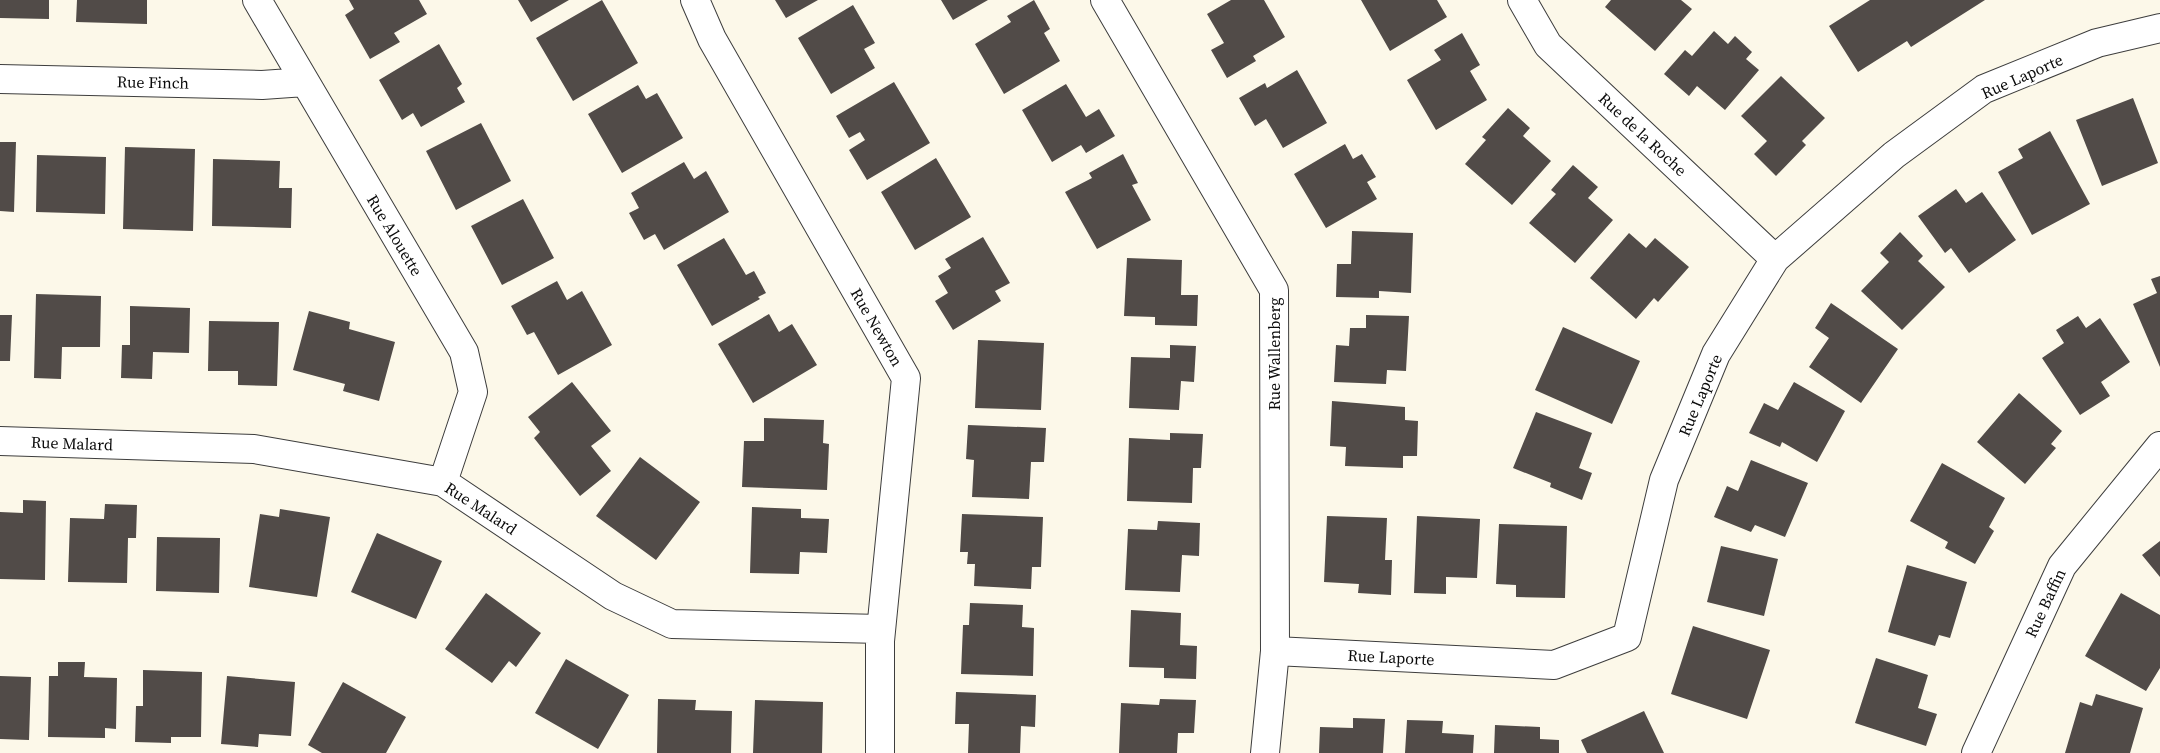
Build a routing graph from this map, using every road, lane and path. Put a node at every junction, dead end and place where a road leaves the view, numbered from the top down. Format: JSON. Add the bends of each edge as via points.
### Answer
{"nodes":[{"id":1,"x":257,"y":0,"type":"edge"},
{"id":2,"x":695,"y":0,"type":"edge"},
{"id":3,"x":1105,"y":0,"type":"edge"},
{"id":4,"x":1522,"y":0,"type":"edge"},
{"id":5,"x":2160,"y":28,"type":"edge"},
{"id":6,"x":0,"y":79,"type":"edge"},
{"id":7,"x":305,"y":82,"type":"junction"},
{"id":8,"x":1775,"y":259,"type":"junction"},
{"id":9,"x":0,"y":441,"type":"edge"},
{"id":10,"x":2160,"y":446,"type":"edge"},
{"id":11,"x":443,"y":482,"type":"junction"},
{"id":12,"x":881,"y":629,"type":"junction"},
{"id":13,"x":1274,"y":651,"type":"junction"},
{"id":14,"x":880,"y":753,"type":"edge"},
{"id":15,"x":1265,"y":753,"type":"edge"},
{"id":16,"x":1976,"y":753,"type":"edge"}],
"edges":[{"from":1,"to":7,"type":"street","name":"Rue Alouette"},
{"from":2,"to":12,"type":"street","name":"Rue Newton","via":[[712,39],[906,378]]},
{"from":3,"to":13,"type":"street","name":"Rue Wallenberg","via":[[1274,290]]},
{"from":4,"to":8,"type":"street","name":"Rue de la Roche","via":[[1548,45]]},
{"from":5,"to":8,"type":"street","name":"Rue Laporte","via":[[2097,43],[1984,90],[1894,155]]},
{"from":6,"to":7,"type":"street","name":"Rue Finch","via":[[262,85]]},
{"from":7,"to":11,"type":"street","name":"Rue Alouette","via":[[464,352],[473,392]]},
{"from":8,"to":13,"type":"street","name":"Rue Laporte","via":[[1716,354],[1664,480],[1627,637],[1554,665]]},
{"from":9,"to":11,"type":"street","name":"Rue Malard","via":[[254,449]]},
{"from":10,"to":16,"type":"street","name":"Rue Baffin","via":[[2062,566]]},
{"from":11,"to":12,"type":"street","name":"Rue Malard","via":[[613,596],[672,624]]},
{"from":12,"to":14,"type":"street","name":"Rue Newton"},
{"from":13,"to":15,"type":"street","name":"Rue Wallenberg"}]}
